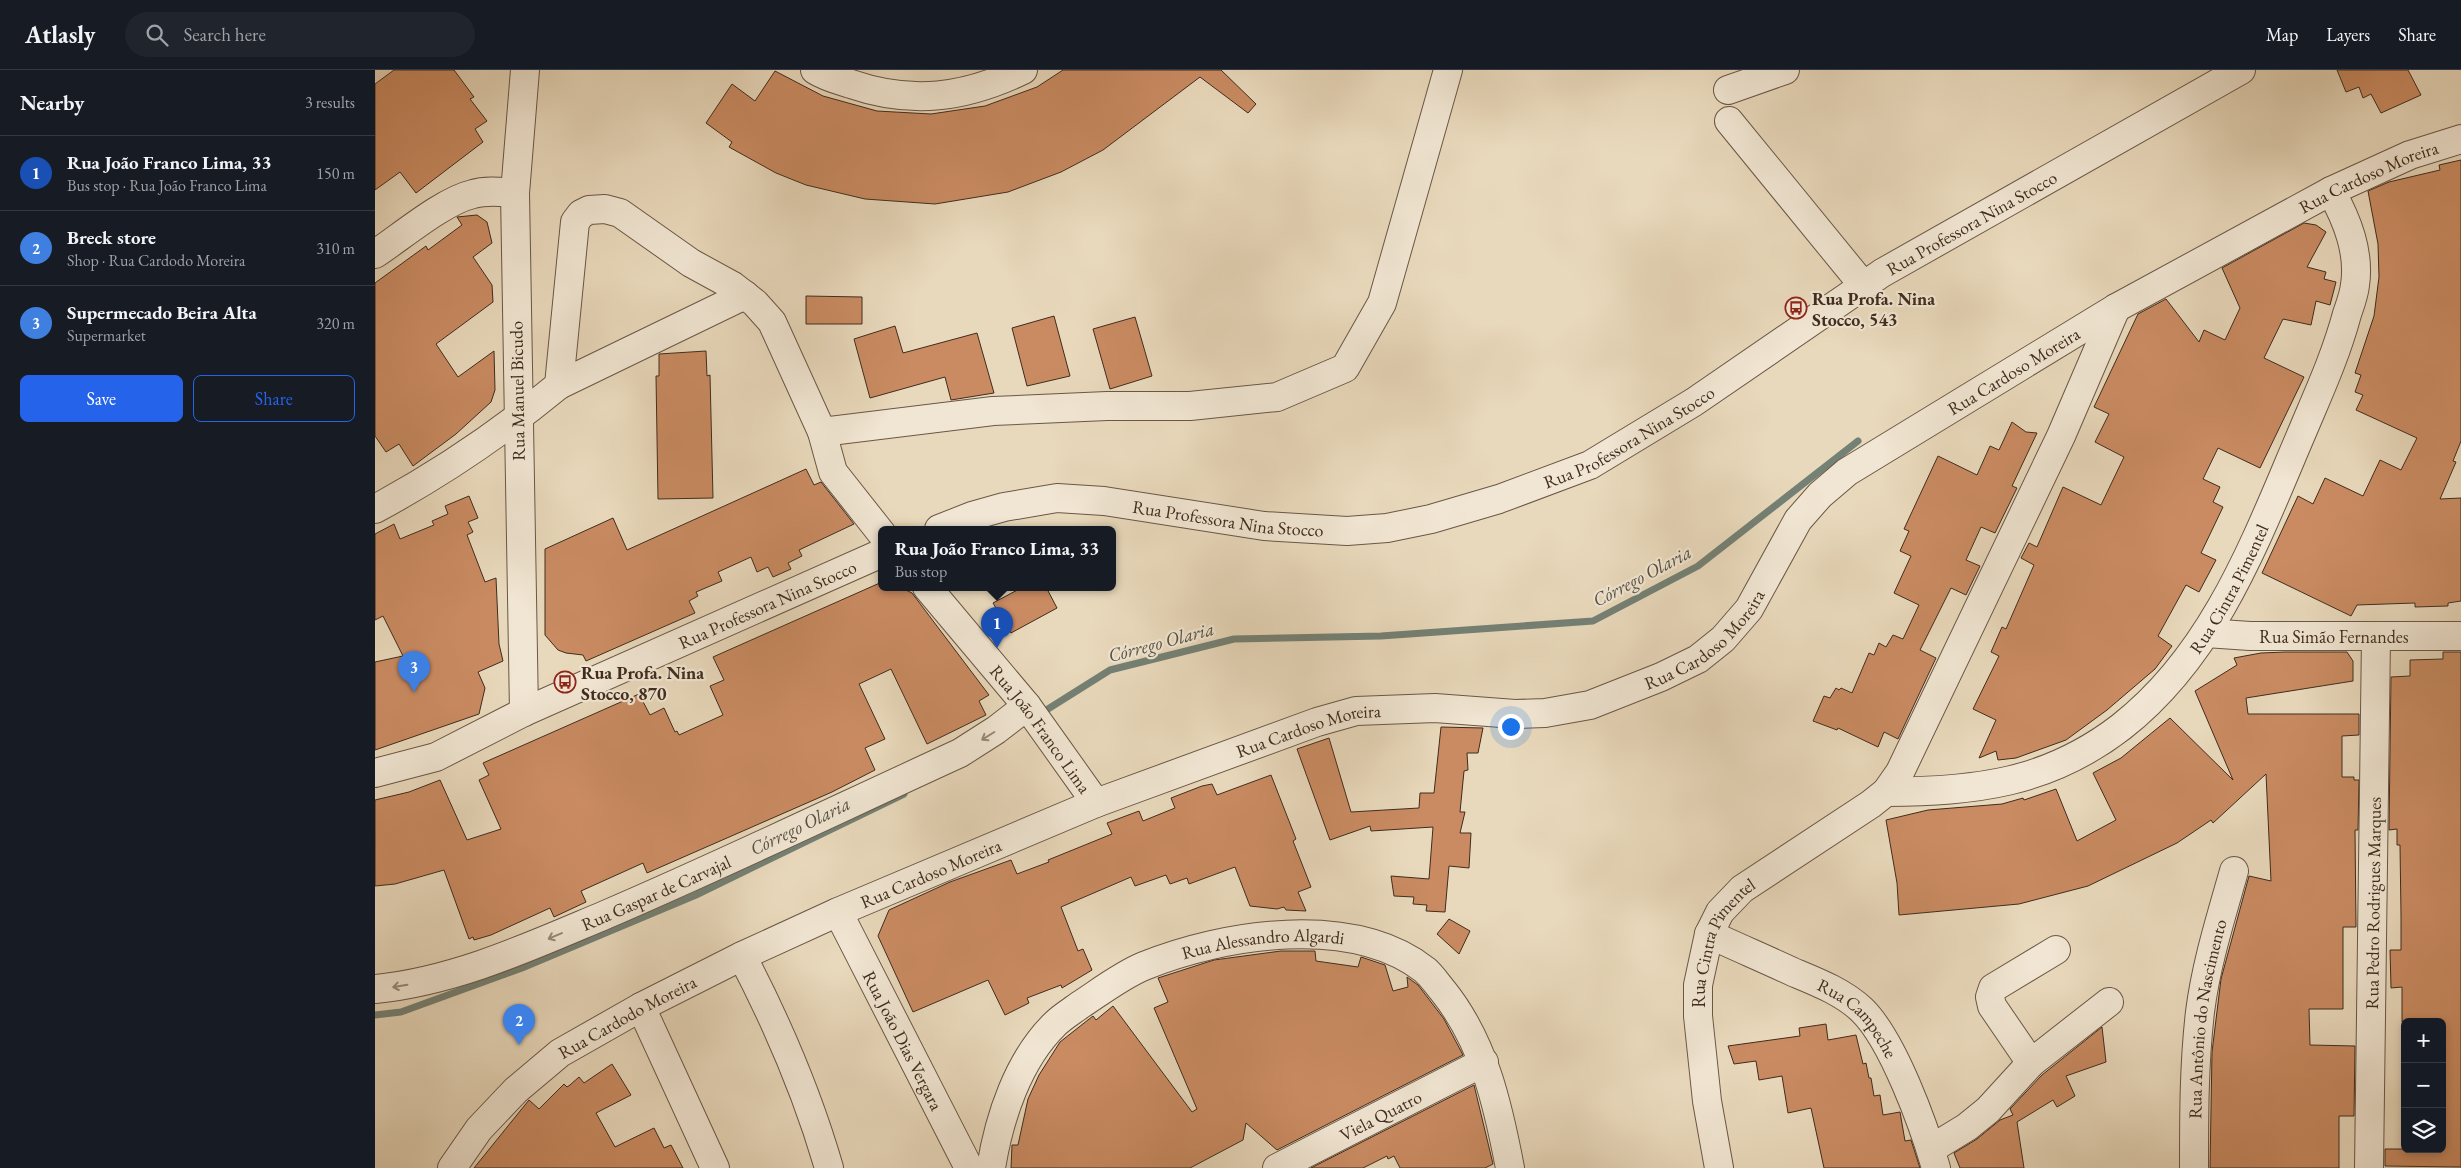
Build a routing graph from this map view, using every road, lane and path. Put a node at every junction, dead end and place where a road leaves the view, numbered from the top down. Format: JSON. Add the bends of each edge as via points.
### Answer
{"nodes":[{"id":1,"x":525,"y":70,"type":"edge"},
{"id":2,"x":815,"y":70,"type":"edge"},
{"id":3,"x":1023,"y":70,"type":"edge"},
{"id":4,"x":1448,"y":70,"type":"edge"},
{"id":5,"x":1785,"y":70,"type":"edge"},
{"id":6,"x":2241,"y":70,"type":"edge"},
{"id":7,"x":1728,"y":90,"type":"dead end"},
{"id":8,"x":1729,"y":121,"type":"dead end"},
{"id":9,"x":2461,"y":139,"type":"edge"},
{"id":10,"x":2331,"y":191,"type":"junction"},
{"id":11,"x":515,"y":193,"type":"junction"},
{"id":12,"x":375,"y":254,"type":"edge"},
{"id":13,"x":1863,"y":285,"type":"junction"},
{"id":14,"x":745,"y":295,"type":"junction"},
{"id":15,"x":2115,"y":308,"type":"junction"},
{"id":16,"x":559,"y":386,"type":"junction"},
{"id":17,"x":517,"y":420,"type":"junction"},
{"id":18,"x":822,"y":432,"type":"junction"},
{"id":19,"x":375,"y":509,"type":"edge"},
{"id":20,"x":947,"y":526,"type":"edge"},
{"id":21,"x":878,"y":529,"type":"edge"},
{"id":22,"x":878,"y":555,"type":"edge"},
{"id":23,"x":930,"y":591,"type":"edge"},
{"id":24,"x":2206,"y":633,"type":"junction"},
{"id":25,"x":2461,"y":636,"type":"edge"},
{"id":26,"x":2376,"y":637,"type":"junction"},
{"id":27,"x":1030,"y":711,"type":"junction"},
{"id":28,"x":524,"y":712,"type":"junction"},
{"id":29,"x":375,"y":773,"type":"edge"},
{"id":30,"x":1886,"y":792,"type":"junction"},
{"id":31,"x":1096,"y":803,"type":"junction"},
{"id":32,"x":2234,"y":871,"type":"dead end"},
{"id":33,"x":838,"y":912,"type":"junction"},
{"id":34,"x":1709,"y":934,"type":"junction"},
{"id":35,"x":2056,"y":950,"type":"dead end"},
{"id":36,"x":742,"y":956,"type":"junction"},
{"id":37,"x":375,"y":989,"type":"edge"},
{"id":38,"x":2109,"y":1002,"type":"dead end"},
{"id":39,"x":641,"y":1007,"type":"junction"},
{"id":40,"x":1484,"y":1062,"type":"junction"},
{"id":41,"x":2031,"y":1063,"type":"junction"},
{"id":42,"x":1933,"y":1158,"type":"edge"},
{"id":43,"x":452,"y":1168,"type":"edge"},
{"id":44,"x":715,"y":1168,"type":"edge"},
{"id":45,"x":829,"y":1168,"type":"edge"},
{"id":46,"x":969,"y":1168,"type":"edge"},
{"id":47,"x":991,"y":1168,"type":"edge"},
{"id":48,"x":1277,"y":1168,"type":"edge"},
{"id":49,"x":1510,"y":1168,"type":"edge"},
{"id":50,"x":1719,"y":1168,"type":"edge"},
{"id":51,"x":2194,"y":1168,"type":"edge"},
{"id":52,"x":2369,"y":1168,"type":"edge"}],
"edges":[{"from":1,"to":11,"type":"street","name":"Rua Manuel Bicudo"},
{"from":2,"to":3,"type":"street","via":[[867,90],[910,98],[960,93]]},
{"from":4,"to":18,"type":"street","via":[[1382,303],[1345,368],[1277,398],[1190,406],[993,411]]},
{"from":5,"to":7,"type":"street"},
{"from":6,"to":13,"type":"street","name":"Rua Professora Nina Stocco"},
{"from":8,"to":13,"type":"street"},
{"from":9,"to":10,"type":"street","name":"Rua Cardoso Moreira","via":[[2410,155]]},
{"from":10,"to":15,"type":"street","name":"Rua Cardoso Moreira"},
{"from":10,"to":24,"type":"street","name":"Rua Cintra Pimentel","via":[[2350,233],[2356,259],[2355,286],[2337,350],[2238,578]]},
{"from":11,"to":12,"type":"street","via":[[488,192],[454,201]]},
{"from":11,"to":17,"type":"street","name":"Rua Manuel Bicudo"},
{"from":13,"to":20,"type":"street","name":"Rua Professora Nina Stocco","via":[[1694,402],[1590,465],[1431,520],[1347,531],[1307,529],[1264,526],[1104,501],[1057,498],[1004,507]]},
{"from":14,"to":16,"type":"street"},
{"from":14,"to":16,"type":"street","via":[[691,263],[620,213],[605,209],[589,210],[575,222]]},
{"from":14,"to":18,"type":"street","via":[[771,322]]},
{"from":15,"to":30,"type":"street","name":"Rua Cintra Pimentel","via":[[2061,436],[1914,747]]},
{"from":15,"to":31,"type":"street","name":"Rua Cardoso Moreira","via":[[1847,472],[1798,520],[1749,609],[1723,639],[1698,659],[1661,677],[1590,705],[1545,713],[1435,708],[1356,711],[1317,722]]},
{"from":16,"to":17,"type":"street"},
{"from":17,"to":19,"type":"street","via":[[412,489]]},
{"from":17,"to":28,"type":"street","name":"Rua Manuel Bicudo"},
{"from":18,"to":21,"type":"street","via":[[833,472]]},
{"from":22,"to":28,"type":"street","name":"Rua Professora Nina Stocco"},
{"from":23,"to":27,"type":"street","name":"Rua João Franco Lima"},
{"from":24,"to":26,"type":"street","name":"Rua Simão Fernandes"},
{"from":24,"to":30,"type":"street","name":"Rua Cintra Pimentel","via":[[2152,700],[2119,728],[2081,753],[2034,776],[1992,786]]},
{"from":25,"to":26,"type":"street","name":"Rua Simão Fernandes"},
{"from":26,"to":52,"type":"street","name":"Rua Pedro Rodrigues Marques"},
{"from":27,"to":31,"type":"street","name":"Rua João Franco Lima"},
{"from":27,"to":37,"type":"street","name":"Rua Gaspar de Carvajal","one_way":true,"via":[[960,753],[664,890],[470,969],[402,986]]},
{"from":28,"to":29,"type":"street","name":"Rua Professora Nina Stocco","via":[[436,757]]},
{"from":30,"to":34,"type":"street","name":"Rua Cintra Pimentel","via":[[1742,889],[1720,912]]},
{"from":31,"to":33,"type":"street","name":"Rua Cardoso Moreira"},
{"from":32,"to":51,"type":"street","name":"Rua Antônio do Nascimento","via":[[2216,932],[2201,1010],[2195,1072]]},
{"from":33,"to":36,"type":"street","name":"Rua Cardodo Moreira"},
{"from":33,"to":46,"type":"street","name":"Rua João Dias Vergara"},
{"from":34,"to":42,"type":"street","name":"Rua Campeche","via":[[1836,992],[1863,1011],[1879,1031],[1898,1068]]},
{"from":34,"to":50,"type":"street","name":"Rua Cintra Pimentel","via":[[1698,985],[1698,1016],[1707,1101]]},
{"from":35,"to":41,"type":"street","via":[[1993,988],[1990,997],[1992,1006]]},
{"from":36,"to":39,"type":"street","name":"Rua Cardodo Moreira"},
{"from":36,"to":45,"type":"street","via":[[797,1070]]},
{"from":38,"to":41,"type":"street"},
{"from":39,"to":43,"type":"street","name":"Rua Cardodo Moreira","via":[[560,1053],[545,1065],[479,1129]]},
{"from":39,"to":44,"type":"street"},
{"from":40,"to":47,"type":"street","name":"Rua Alessandro Algardi","via":[[1455,1006],[1426,971],[1392,950],[1350,937],[1302,935],[1197,947],[1142,967],[1055,1023],[1026,1060],[1005,1111]]},
{"from":40,"to":48,"type":"street","name":"Viela Quatro"},
{"from":40,"to":49,"type":"street","name":"Rua Alessandro Algardi","via":[[1499,1110]]},
{"from":41,"to":42,"type":"street","via":[[1988,1110]]}]}
